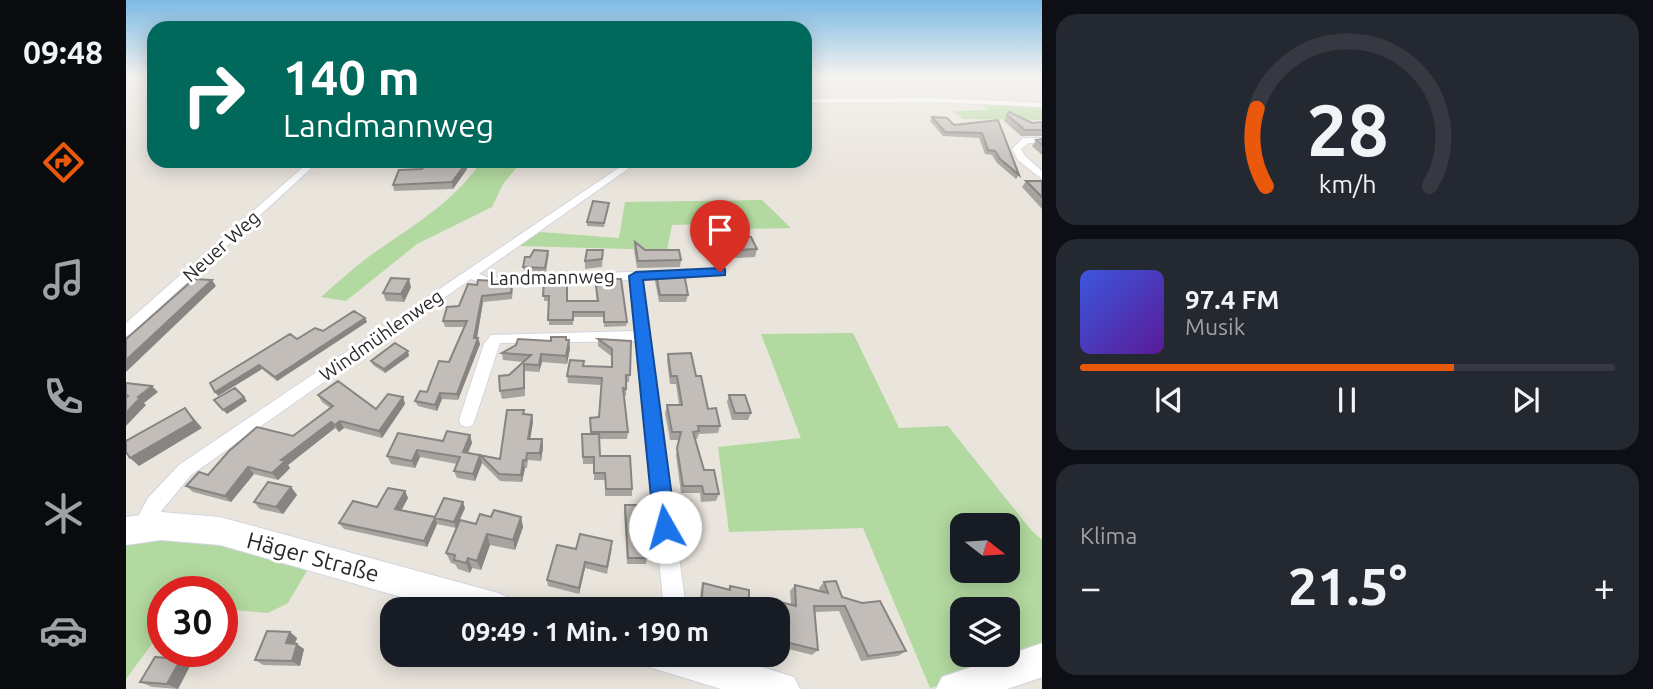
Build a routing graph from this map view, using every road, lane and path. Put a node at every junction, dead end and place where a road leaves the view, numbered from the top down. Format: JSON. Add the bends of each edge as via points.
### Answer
{"nodes":[{"id":1,"x":1042,"y":141,"type":"edge"},
{"id":2,"x":307,"y":168,"type":"edge"},
{"id":3,"x":625,"y":168,"type":"edge"},
{"id":4,"x":1042,"y":177,"type":"edge"},
{"id":5,"x":720,"y":272,"type":"dead end"},
{"id":6,"x":469,"y":274,"type":"junction"},
{"id":7,"x":636,"y":276,"type":"junction"},
{"id":8,"x":126,"y":331,"type":"edge"},
{"id":9,"x":643,"y":336,"type":"junction"},
{"id":10,"x":467,"y":420,"type":"dead end"},
{"id":11,"x":134,"y":529,"type":"edge"},
{"id":12,"x":455,"y":597,"type":"edge"},
{"id":13,"x":674,"y":597,"type":"edge"},
{"id":14,"x":1042,"y":660,"type":"edge"},
{"id":15,"x":706,"y":667,"type":"edge"},
{"id":16,"x":782,"y":689,"type":"edge"},
{"id":17,"x":954,"y":689,"type":"edge"}],
"edges":[{"from":1,"to":4,"type":"street","via":[[1026,140],[1016,149]]},
{"from":2,"to":8,"type":"street","name":"Neuer Weg"},
{"from":3,"to":6,"type":"street","name":"Windmühlenweg"},
{"from":5,"to":7,"type":"street","name":"Landmannweg"},
{"from":6,"to":7,"type":"street","name":"Landmannweg","via":[[488,282]]},
{"from":6,"to":11,"type":"street","name":"Windmühlenweg","via":[[185,470]]},
{"from":7,"to":9,"type":"street","name":"Landmannweg"},
{"from":9,"to":10,"type":"street","via":[[496,338]]},
{"from":9,"to":13,"type":"street","name":"Landmannweg"},
{"from":11,"to":12,"type":"main road","name":"Häger Straße","via":[[182,526],[220,531]]},
{"from":14,"to":17,"type":"main road"},
{"from":15,"to":16,"type":"main road"}]}
